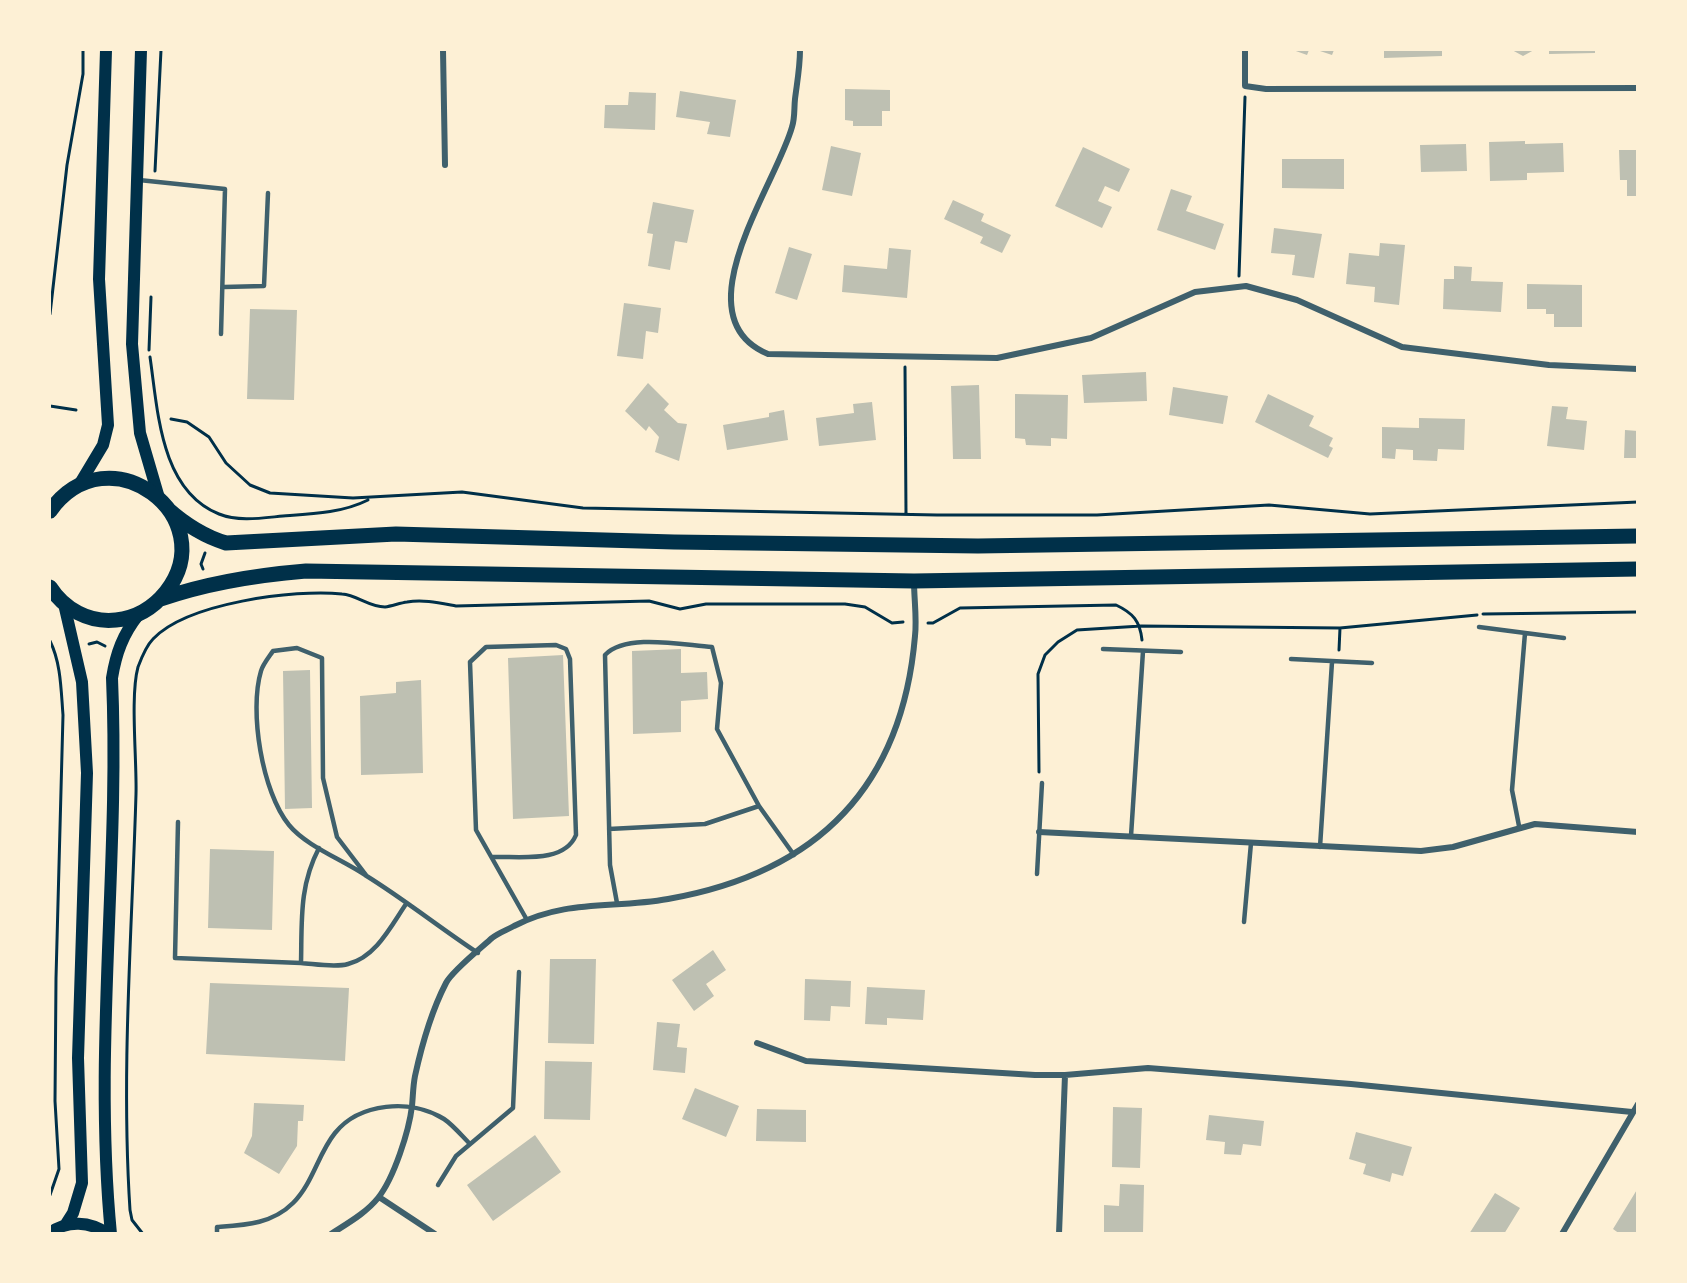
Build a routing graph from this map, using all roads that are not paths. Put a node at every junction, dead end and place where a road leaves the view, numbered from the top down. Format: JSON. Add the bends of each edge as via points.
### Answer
{"nodes":[{"id":1,"x":106,"y":50,"type":"edge"},
{"id":2,"x":141,"y":50,"type":"edge"},
{"id":3,"x":443,"y":50,"type":"edge"},
{"id":4,"x":800,"y":50,"type":"edge"},
{"id":5,"x":1245,"y":50,"type":"edge"},
{"id":6,"x":1638,"y":88,"type":"edge"},
{"id":7,"x":445,"y":165,"type":"dead end"},
{"id":8,"x":136,"y":180,"type":"junction"},
{"id":9,"x":268,"y":193,"type":"dead end"},
{"id":10,"x":224,"y":287,"type":"junction"},
{"id":11,"x":221,"y":334,"type":"dead end"},
{"id":12,"x":1638,"y":369,"type":"edge"},
{"id":13,"x":73,"y":488,"type":"junction"},
{"id":14,"x":50,"y":499,"type":"edge"},
{"id":15,"x":164,"y":503,"type":"junction"},
{"id":16,"x":50,"y":511,"type":"edge"},
{"id":17,"x":1638,"y":536,"type":"edge"},
{"id":18,"x":1638,"y":569,"type":"edge"},
{"id":19,"x":914,"y":581,"type":"junction"},
{"id":20,"x":50,"y":587,"type":"edge"},
{"id":21,"x":161,"y":599,"type":"junction"},
{"id":22,"x":64,"y":604,"type":"junction"},
{"id":23,"x":139,"y":614,"type":"junction"},
{"id":24,"x":1479,"y":627,"type":"dead end"},
{"id":25,"x":1525,"y":633,"type":"junction"},
{"id":26,"x":1564,"y":638,"type":"dead end"},
{"id":27,"x":1103,"y":649,"type":"dead end"},
{"id":28,"x":1143,"y":651,"type":"junction"},
{"id":29,"x":1181,"y":652,"type":"dead end"},
{"id":30,"x":1291,"y":659,"type":"dead end"},
{"id":31,"x":1332,"y":662,"type":"junction"},
{"id":32,"x":1372,"y":663,"type":"dead end"},
{"id":33,"x":1042,"y":783,"type":"road end"},
{"id":34,"x":759,"y":806,"type":"junction"},
{"id":35,"x":178,"y":822,"type":"dead end"},
{"id":36,"x":1519,"y":826,"type":"junction"},
{"id":37,"x":609,"y":829,"type":"junction"},
{"id":38,"x":1039,"y":832,"type":"junction"},
{"id":39,"x":1638,"y":832,"type":"edge"},
{"id":40,"x":1131,"y":836,"type":"junction"},
{"id":41,"x":1251,"y":843,"type":"junction"},
{"id":42,"x":1320,"y":847,"type":"junction"},
{"id":43,"x":320,"y":848,"type":"junction"},
{"id":44,"x":794,"y":855,"type":"junction"},
{"id":45,"x":492,"y":857,"type":"junction"},
{"id":46,"x":1037,"y":874,"type":"dead end"},
{"id":47,"x":366,"y":875,"type":"junction"},
{"id":48,"x":617,"y":903,"type":"junction"},
{"id":49,"x":406,"y":904,"type":"junction"},
{"id":50,"x":527,"y":920,"type":"junction"},
{"id":51,"x":1244,"y":922,"type":"dead end"},
{"id":52,"x":478,"y":953,"type":"junction"},
{"id":53,"x":301,"y":963,"type":"junction"},
{"id":54,"x":519,"y":972,"type":"dead end"},
{"id":55,"x":757,"y":1043,"type":"dead end"},
{"id":56,"x":1065,"y":1075,"type":"junction"},
{"id":57,"x":1638,"y":1104,"type":"edge"},
{"id":58,"x":412,"y":1108,"type":"junction"},
{"id":59,"x":1632,"y":1112,"type":"junction"},
{"id":60,"x":470,"y":1144,"type":"junction"},
{"id":61,"x":438,"y":1185,"type":"dead end"},
{"id":62,"x":379,"y":1197,"type":"junction"},
{"id":63,"x":66,"y":1224,"type":"junction"},
{"id":64,"x":50,"y":1233,"type":"edge"},
{"id":65,"x":109,"y":1233,"type":"edge"},
{"id":66,"x":217,"y":1233,"type":"edge"},
{"id":67,"x":331,"y":1233,"type":"edge"},
{"id":68,"x":435,"y":1233,"type":"edge"},
{"id":69,"x":1059,"y":1233,"type":"edge"},
{"id":70,"x":1562,"y":1233,"type":"edge"}],
"edges":[{"from":1,"to":13,"type":"main road","via":[[99,279],[108,425],[103,446]]},
{"from":2,"to":8,"type":"main road"},
{"from":3,"to":7,"type":"street"},
{"from":4,"to":12,"type":"street","via":[[793,125],[733,269],[731,313],[739,335],[751,347],[768,354],[997,358],[1091,339],[1195,292],[1239,287],[1272,291],[1298,300],[1402,347],[1550,365]]},
{"from":5,"to":6,"type":"street","via":[[1245,86],[1294,91]]},
{"from":8,"to":10,"type":"lane","via":[[225,189]]},
{"from":8,"to":15,"type":"main road","via":[[132,344],[135,397],[140,433]]},
{"from":9,"to":10,"type":"lane","via":[[264,286]]},
{"from":10,"to":11,"type":"lane"},
{"from":13,"to":14,"type":"main road"},
{"from":13,"to":15,"type":"main road","via":[[93,480],[121,479],[135,482]]},
{"from":13,"to":16,"type":"main road"},
{"from":15,"to":17,"type":"main road","via":[[185,524],[210,539],[226,543],[396,534],[978,546]]},
{"from":15,"to":21,"type":"main road","via":[[177,527],[181,548],[176,575]]},
{"from":18,"to":19,"type":"main road"},
{"from":19,"to":21,"type":"main road","via":[[350,571],[274,574]]},
{"from":19,"to":44,"type":"street","via":[[915,622],[909,678],[883,762],[849,810],[820,838]]},
{"from":20,"to":22,"type":"main road"},
{"from":21,"to":23,"type":"main road"},
{"from":22,"to":23,"type":"main road","via":[[100,620],[120,620]]},
{"from":22,"to":63,"type":"main road","via":[[82,682],[87,773],[78,1058],[82,1183]]},
{"from":23,"to":65,"type":"main road","via":[[123,636],[112,678],[112,844],[105,1018]]},
{"from":24,"to":25,"type":"lane"},
{"from":25,"to":26,"type":"lane"},
{"from":25,"to":36,"type":"lane","via":[[1512,790]]},
{"from":27,"to":28,"type":"lane"},
{"from":28,"to":29,"type":"lane"},
{"from":28,"to":40,"type":"lane"},
{"from":30,"to":31,"type":"lane"},
{"from":31,"to":32,"type":"lane"},
{"from":31,"to":42,"type":"lane"},
{"from":33,"to":38,"type":"lane"},
{"from":34,"to":37,"type":"lane","via":[[705,824]]},
{"from":34,"to":37,"type":"lane","via":[[717,729],[721,683],[712,647],[638,642],[614,646],[605,655]]},
{"from":34,"to":44,"type":"lane"},
{"from":35,"to":53,"type":"lane","via":[[174,958]]},
{"from":36,"to":39,"type":"street","via":[[1553,823]]},
{"from":36,"to":42,"type":"street","via":[[1453,847],[1421,851]]},
{"from":37,"to":48,"type":"lane"},
{"from":38,"to":40,"type":"street"},
{"from":38,"to":46,"type":"lane"},
{"from":40,"to":41,"type":"street"},
{"from":41,"to":42,"type":"street"},
{"from":41,"to":51,"type":"lane"},
{"from":43,"to":47,"type":"lane"},
{"from":43,"to":47,"type":"lane","via":[[289,825],[271,789],[258,743],[261,670],[273,651],[297,648],[322,658],[323,778],[337,837]]},
{"from":43,"to":53,"type":"lane","via":[[307,870]]},
{"from":44,"to":48,"type":"street","via":[[780,864],[710,889],[667,899]]},
{"from":45,"to":45,"type":"lane","via":[[476,830],[470,662],[486,647],[556,645],[566,649],[570,659],[576,835],[572,845],[559,854]]},
{"from":45,"to":50,"type":"lane"},
{"from":47,"to":49,"type":"lane"},
{"from":48,"to":50,"type":"street","via":[[567,907]]},
{"from":49,"to":52,"type":"lane"},
{"from":49,"to":53,"type":"lane","via":[[380,943],[363,959],[346,965]]},
{"from":50,"to":52,"type":"street","via":[[494,936]]},
{"from":52,"to":58,"type":"street","via":[[447,980],[424,1038]]},
{"from":54,"to":60,"type":"lane","via":[[513,1108]]},
{"from":55,"to":56,"type":"street","via":[[806,1061]]},
{"from":56,"to":59,"type":"street","via":[[1148,1068]]},
{"from":56,"to":69,"type":"street"},
{"from":57,"to":59,"type":"street"},
{"from":58,"to":60,"type":"lane","via":[[443,1118]]},
{"from":58,"to":62,"type":"street","via":[[398,1156]]},
{"from":58,"to":66,"type":"lane","via":[[384,1106],[353,1115],[335,1133],[309,1184],[293,1204],[261,1224],[217,1227]]},
{"from":59,"to":70,"type":"street"},
{"from":60,"to":61,"type":"lane","via":[[456,1156]]},
{"from":62,"to":67,"type":"street"},
{"from":62,"to":68,"type":"street"},
{"from":63,"to":64,"type":"main road"},
{"from":63,"to":65,"type":"main road","via":[[90,1224]]}]}
